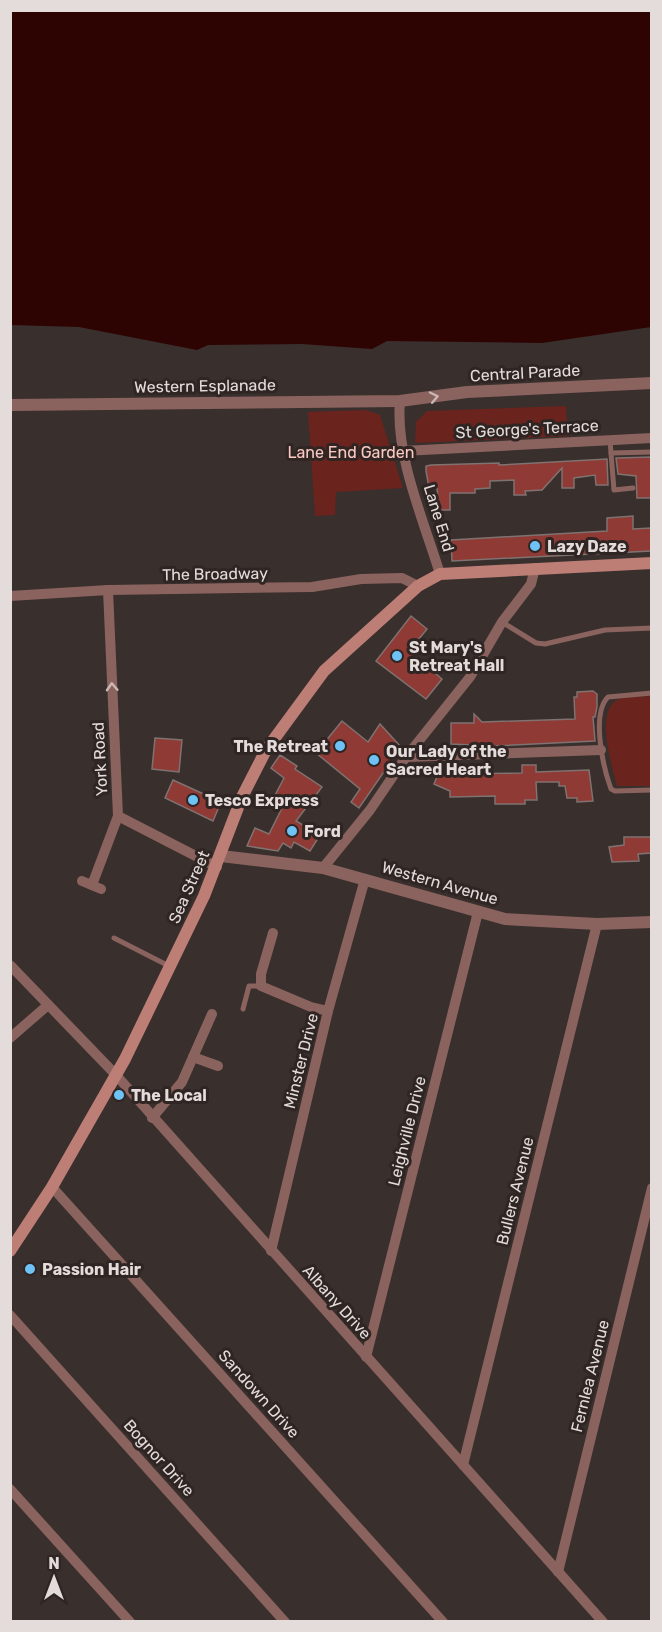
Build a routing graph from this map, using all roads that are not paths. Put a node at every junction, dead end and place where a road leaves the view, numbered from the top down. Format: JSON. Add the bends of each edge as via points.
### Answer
{"nodes":[{"id":1,"x":651,"y":383,"type":"edge"},
{"id":2,"x":400,"y":400,"type":"junction"},
{"id":3,"x":10,"y":405,"type":"edge"},
{"id":4,"x":651,"y":438,"type":"edge"},
{"id":5,"x":610,"y":440,"type":"junction"},
{"id":6,"x":403,"y":451,"type":"junction"},
{"id":7,"x":651,"y":452,"type":"edge"},
{"id":8,"x":611,"y":453,"type":"junction"},
{"id":9,"x":633,"y":488,"type":"dead end"},
{"id":10,"x":651,"y":563,"type":"edge"},
{"id":11,"x":535,"y":568,"type":"junction"},
{"id":12,"x":440,"y":574,"type":"junction"},
{"id":13,"x":418,"y":586,"type":"junction"},
{"id":14,"x":108,"y":590,"type":"junction"},
{"id":15,"x":10,"y":596,"type":"edge"},
{"id":16,"x":502,"y":622,"type":"junction"},
{"id":17,"x":651,"y":628,"type":"edge"},
{"id":18,"x":651,"y":693,"type":"edge"},
{"id":19,"x":601,"y":750,"type":"junction"},
{"id":20,"x":406,"y":757,"type":"junction"},
{"id":21,"x":651,"y":790,"type":"edge"},
{"id":22,"x":118,"y":816,"type":"junction"},
{"id":23,"x":219,"y":861,"type":"junction"},
{"id":24,"x":323,"y":868,"type":"junction"},
{"id":25,"x":365,"y":879,"type":"junction"},
{"id":26,"x":92,"y":885,"type":"dead end"},
{"id":27,"x":478,"y":912,"type":"junction"},
{"id":28,"x":651,"y":922,"type":"edge"},
{"id":29,"x":597,"y":924,"type":"junction"},
{"id":30,"x":273,"y":933,"type":"dead end"},
{"id":31,"x":114,"y":938,"type":"dead end"},
{"id":32,"x":10,"y":965,"type":"edge"},
{"id":33,"x":170,"y":967,"type":"junction"},
{"id":34,"x":261,"y":986,"type":"junction"},
{"id":35,"x":48,"y":1005,"type":"junction"},
{"id":36,"x":243,"y":1009,"type":"dead end"},
{"id":37,"x":328,"y":1011,"type":"junction"},
{"id":38,"x":212,"y":1014,"type":"dead end"},
{"id":39,"x":10,"y":1038,"type":"edge"},
{"id":40,"x":193,"y":1057,"type":"junction"},
{"id":41,"x":218,"y":1066,"type":"dead end"},
{"id":42,"x":116,"y":1075,"type":"junction"},
{"id":43,"x":152,"y":1118,"type":"junction"},
{"id":44,"x":52,"y":1187,"type":"junction"},
{"id":45,"x":651,"y":1188,"type":"edge"},
{"id":46,"x":10,"y":1251,"type":"edge"},
{"id":47,"x":271,"y":1251,"type":"junction"},
{"id":48,"x":10,"y":1315,"type":"edge"},
{"id":49,"x":366,"y":1357,"type":"junction"},
{"id":50,"x":463,"y":1465,"type":"junction"},
{"id":51,"x":10,"y":1489,"type":"edge"},
{"id":52,"x":558,"y":1572,"type":"junction"},
{"id":53,"x":130,"y":1622,"type":"edge"},
{"id":54,"x":285,"y":1622,"type":"edge"},
{"id":55,"x":443,"y":1622,"type":"edge"},
{"id":56,"x":603,"y":1622,"type":"edge"}],
"edges":[{"from":2,"to":1,"type":"street","name":"Central Parade","one_way":true,"via":[[467,392]]},
{"from":2,"to":3,"type":"street","name":"Western Esplanade"},
{"from":2,"to":6,"type":"street","name":"Lane End","via":[[398,426]]},
{"from":4,"to":5,"type":"street","name":"St George's Terrace"},
{"from":5,"to":6,"type":"street","name":"St George's Terrace"},
{"from":5,"to":8,"type":"lane"},
{"from":6,"to":12,"type":"street","name":"Lane End"},
{"from":7,"to":8,"type":"lane"},
{"from":8,"to":9,"type":"lane","via":[[614,490]]},
{"from":10,"to":11,"type":"main road"},
{"from":11,"to":12,"type":"main road"},
{"from":11,"to":16,"type":"street","via":[[531,585]]},
{"from":12,"to":13,"type":"main road","name":"Sea Street"},
{"from":13,"to":14,"type":"street","name":"The Broadway","via":[[402,578],[312,587]]},
{"from":13,"to":23,"type":"main road","name":"Sea Street","via":[[324,671],[294,711],[261,759]]},
{"from":14,"to":15,"type":"street","name":"The Broadway"},
{"from":22,"to":14,"type":"street","name":"York Road","one_way":true},
{"from":16,"to":17,"type":"lane","via":[[536,643],[545,644],[594,631]]},
{"from":16,"to":20,"type":"street","via":[[470,677]]},
{"from":18,"to":19,"type":"lane","via":[[608,697],[602,702]]},
{"from":19,"to":20,"type":"street"},
{"from":19,"to":21,"type":"lane","via":[[611,789]]},
{"from":20,"to":24,"type":"street"},
{"from":22,"to":23,"type":"street","name":"York Road","via":[[167,842]]},
{"from":22,"to":26,"type":"street"},
{"from":23,"to":24,"type":"street","name":"Western Avenue"},
{"from":23,"to":33,"type":"main road","name":"Sea Street"},
{"from":24,"to":25,"type":"street","name":"Western Avenue"},
{"from":25,"to":27,"type":"street","name":"Western Avenue"},
{"from":25,"to":37,"type":"street","name":"Minster Drive"},
{"from":27,"to":29,"type":"street","name":"Western Avenue","via":[[505,919]]},
{"from":27,"to":49,"type":"street","name":"Leighville Drive"},
{"from":28,"to":29,"type":"street","name":"Western Avenue"},
{"from":29,"to":50,"type":"street","name":"Bullers Avenue"},
{"from":30,"to":34,"type":"street"},
{"from":31,"to":33,"type":"lane"},
{"from":32,"to":35,"type":"street","name":"Albany Drive"},
{"from":33,"to":42,"type":"main road","name":"Sea Street"},
{"from":34,"to":36,"type":"lane","via":[[249,986]]},
{"from":34,"to":37,"type":"street"},
{"from":35,"to":39,"type":"street"},
{"from":35,"to":42,"type":"street","name":"Albany Drive"},
{"from":37,"to":47,"type":"street","name":"Minster Drive"},
{"from":38,"to":40,"type":"street"},
{"from":40,"to":41,"type":"street"},
{"from":40,"to":43,"type":"street","via":[[182,1082]]},
{"from":42,"to":43,"type":"street","name":"Albany Drive"},
{"from":42,"to":44,"type":"main road","name":"Sea Street"},
{"from":43,"to":47,"type":"street","name":"Albany Drive"},
{"from":44,"to":46,"type":"main road","name":"Sea Street"},
{"from":44,"to":55,"type":"street","name":"Sandown Drive"},
{"from":45,"to":52,"type":"street","name":"Fernlea Avenue"},
{"from":47,"to":49,"type":"street","name":"Albany Drive"},
{"from":48,"to":54,"type":"street","name":"Bognor Drive"},
{"from":49,"to":50,"type":"street","name":"Albany Drive"},
{"from":50,"to":52,"type":"street","name":"Albany Drive"},
{"from":51,"to":53,"type":"street"},
{"from":52,"to":56,"type":"street","name":"Albany Drive"}]}
